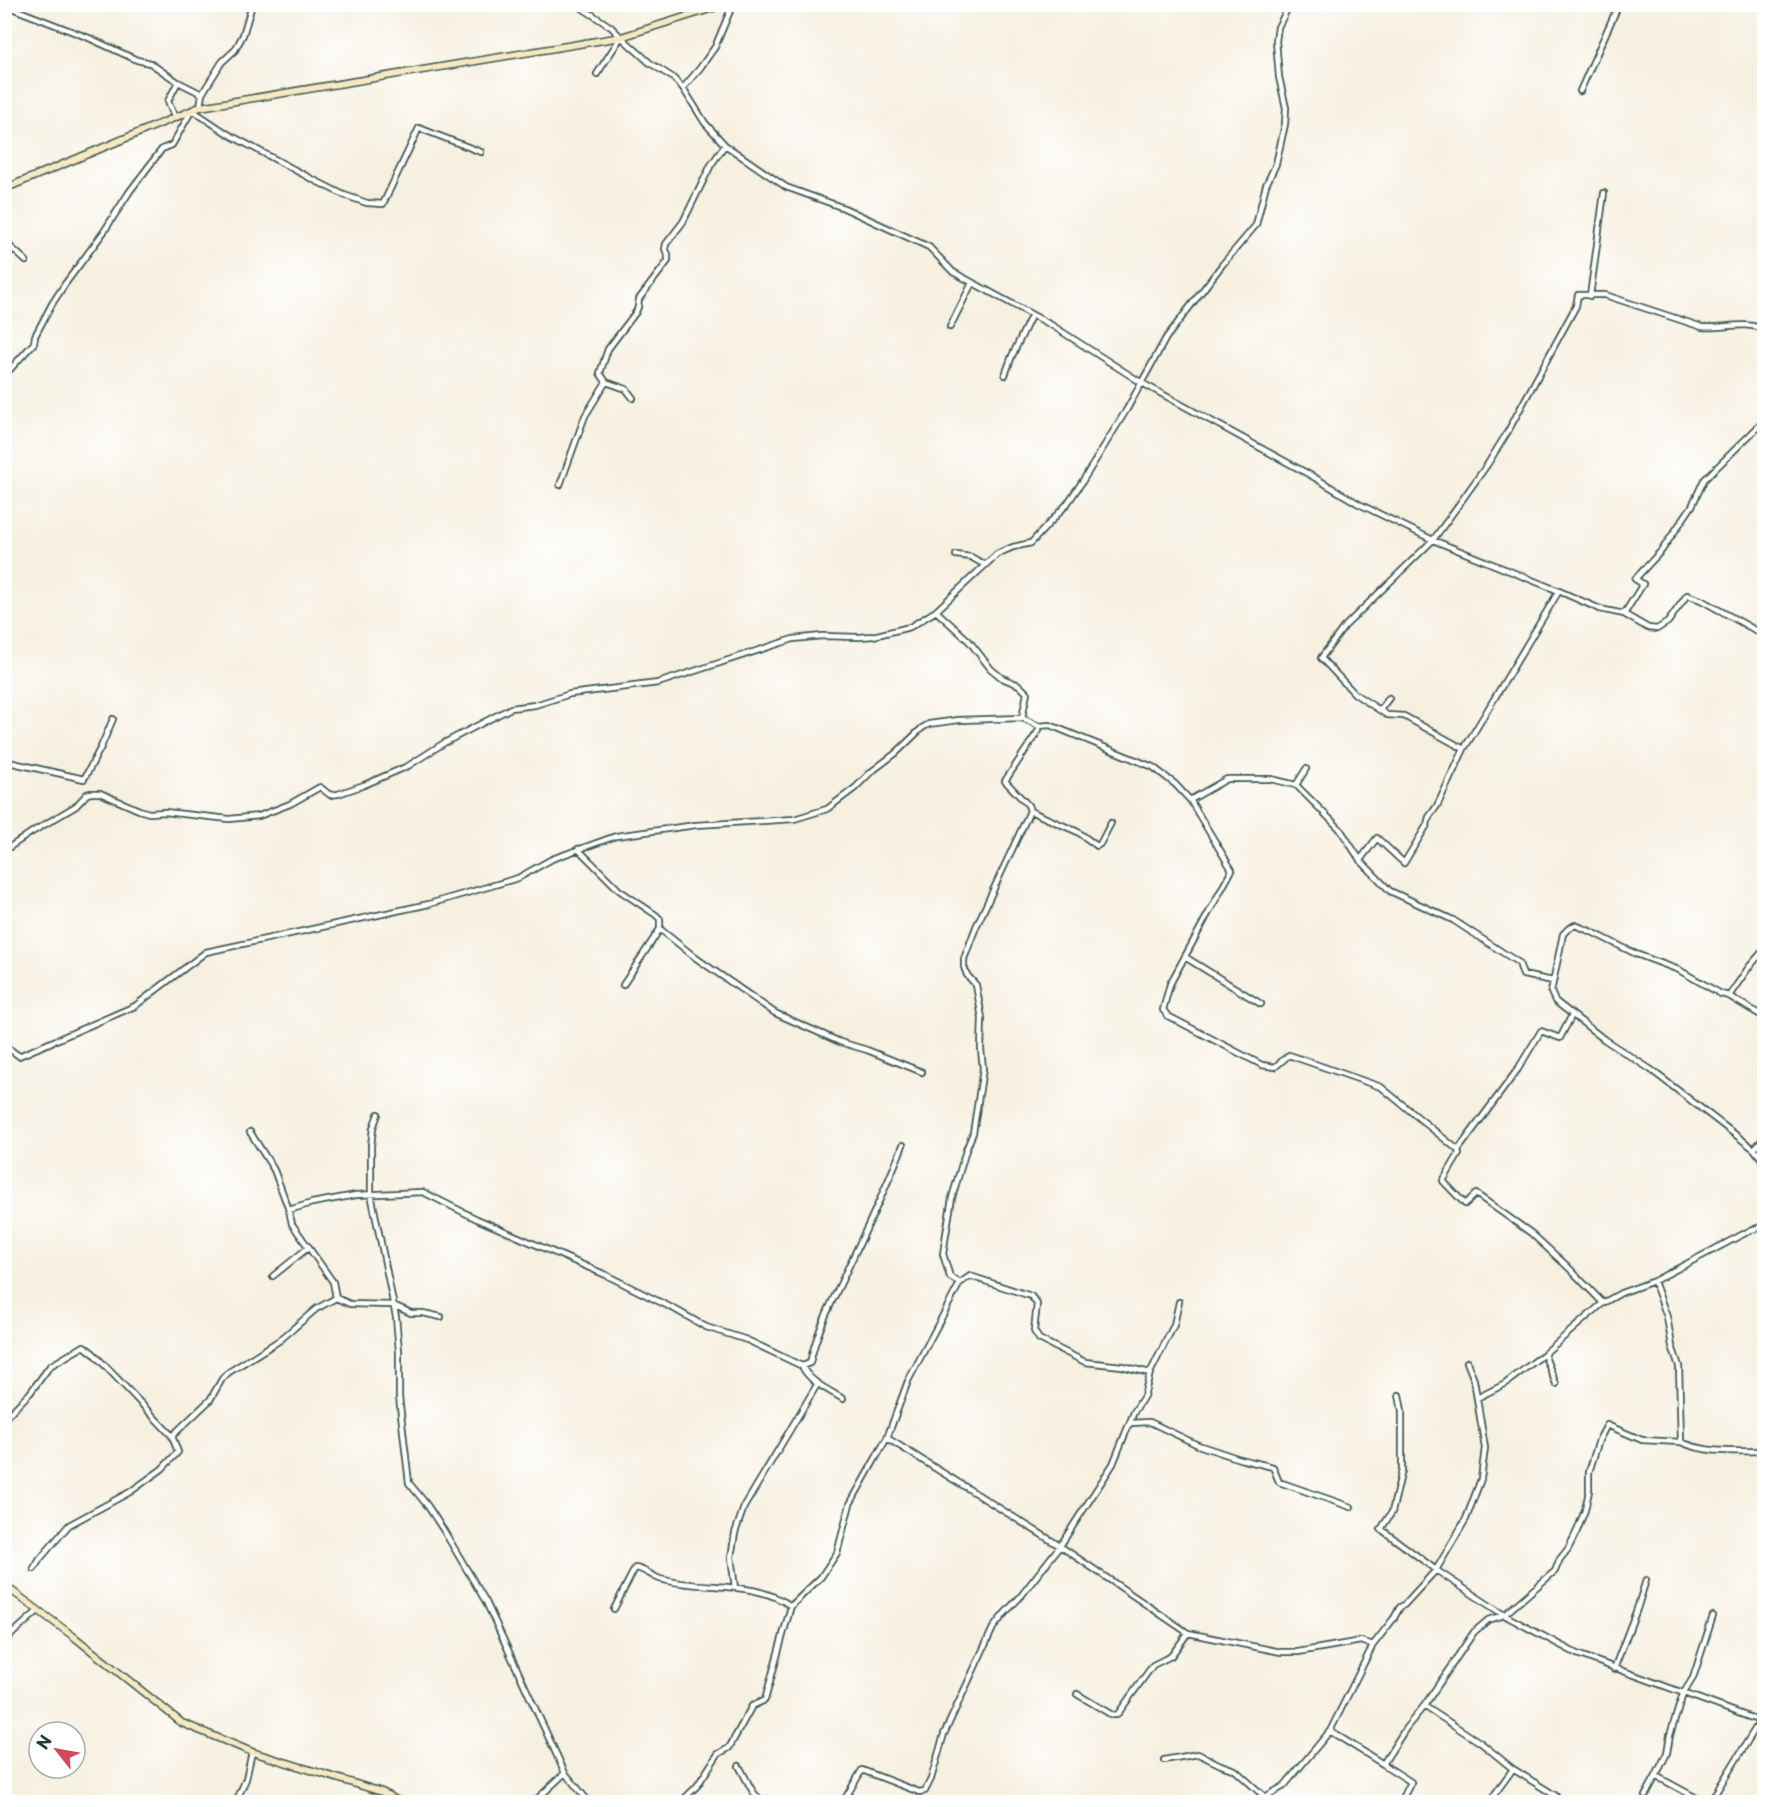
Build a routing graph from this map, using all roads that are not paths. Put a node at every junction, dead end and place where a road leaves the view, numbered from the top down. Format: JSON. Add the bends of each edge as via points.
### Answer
{"nodes":[{"id":1,"x":250,"y":4,"type":"edge"},
{"id":2,"x":576,"y":4,"type":"edge"},
{"id":3,"x":726,"y":4,"type":"edge"},
{"id":4,"x":733,"y":4,"type":"edge"},
{"id":5,"x":1290,"y":4,"type":"edge"},
{"id":6,"x":1619,"y":4,"type":"edge"},
{"id":7,"x":4,"y":5,"type":"edge"},
{"id":8,"x":621,"y":38,"type":"junction"},
{"id":9,"x":597,"y":74,"type":"dead end"},
{"id":10,"x":178,"y":81,"type":"junction"},
{"id":11,"x":682,"y":88,"type":"junction"},
{"id":12,"x":1580,"y":91,"type":"dead end"},
{"id":13,"x":202,"y":93,"type":"junction"},
{"id":14,"x":200,"y":107,"type":"junction"},
{"id":15,"x":192,"y":110,"type":"junction"},
{"id":16,"x":175,"y":118,"type":"junction"},
{"id":17,"x":724,"y":145,"type":"junction"},
{"id":18,"x":481,"y":152,"type":"dead end"},
{"id":19,"x":4,"y":189,"type":"edge"},
{"id":20,"x":1604,"y":193,"type":"dead end"},
{"id":21,"x":4,"y":241,"type":"edge"},
{"id":22,"x":26,"y":261,"type":"dead end"},
{"id":23,"x":972,"y":283,"type":"junction"},
{"id":24,"x":1590,"y":296,"type":"junction"},
{"id":25,"x":1031,"y":316,"type":"junction"},
{"id":26,"x":950,"y":327,"type":"dead end"},
{"id":27,"x":1764,"y":330,"type":"edge"},
{"id":28,"x":1005,"y":375,"type":"dead end"},
{"id":29,"x":4,"y":376,"type":"edge"},
{"id":30,"x":606,"y":381,"type":"junction"},
{"id":31,"x":1142,"y":383,"type":"junction"},
{"id":32,"x":633,"y":398,"type":"dead end"},
{"id":33,"x":1764,"y":421,"type":"edge"},
{"id":34,"x":560,"y":485,"type":"dead end"},
{"id":35,"x":1433,"y":540,"type":"junction"},
{"id":36,"x":956,"y":555,"type":"dead end"},
{"id":37,"x":985,"y":565,"type":"junction"},
{"id":38,"x":1559,"y":591,"type":"junction"},
{"id":39,"x":936,"y":611,"type":"junction"},
{"id":40,"x":1624,"y":614,"type":"junction"},
{"id":41,"x":1764,"y":635,"type":"edge"},
{"id":42,"x":1389,"y":698,"type":"dead end"},
{"id":43,"x":1380,"y":710,"type":"junction"},
{"id":44,"x":1022,"y":718,"type":"junction"},
{"id":45,"x":113,"y":719,"type":"dead end"},
{"id":46,"x":1039,"y":726,"type":"junction"},
{"id":47,"x":1464,"y":749,"type":"junction"},
{"id":48,"x":4,"y":761,"type":"edge"},
{"id":49,"x":1306,"y":769,"type":"dead end"},
{"id":50,"x":1296,"y":785,"type":"junction"},
{"id":51,"x":1190,"y":800,"type":"junction"},
{"id":52,"x":1030,"y":811,"type":"junction"},
{"id":53,"x":1111,"y":823,"type":"dead end"},
{"id":54,"x":578,"y":849,"type":"junction"},
{"id":55,"x":4,"y":851,"type":"edge"},
{"id":56,"x":1360,"y":860,"type":"junction"},
{"id":57,"x":660,"y":929,"type":"junction"},
{"id":58,"x":1764,"y":951,"type":"edge"},
{"id":59,"x":1185,"y":957,"type":"junction"},
{"id":60,"x":1553,"y":981,"type":"junction"},
{"id":61,"x":623,"y":985,"type":"dead end"},
{"id":62,"x":1729,"y":996,"type":"junction"},
{"id":63,"x":1261,"y":1004,"type":"dead end"},
{"id":64,"x":1572,"y":1015,"type":"junction"},
{"id":65,"x":1764,"y":1017,"type":"edge"},
{"id":66,"x":4,"y":1045,"type":"edge"},
{"id":67,"x":922,"y":1072,"type":"dead end"},
{"id":68,"x":378,"y":1114,"type":"dead end"},
{"id":69,"x":250,"y":1132,"type":"dead end"},
{"id":70,"x":1764,"y":1138,"type":"edge"},
{"id":71,"x":903,"y":1145,"type":"dead end"},
{"id":72,"x":1754,"y":1149,"type":"junction"},
{"id":73,"x":1458,"y":1150,"type":"junction"},
{"id":74,"x":1764,"y":1162,"type":"edge"},
{"id":75,"x":371,"y":1194,"type":"junction"},
{"id":76,"x":289,"y":1210,"type":"junction"},
{"id":77,"x":1764,"y":1226,"type":"edge"},
{"id":78,"x":309,"y":1247,"type":"junction"},
{"id":79,"x":273,"y":1276,"type":"dead end"},
{"id":80,"x":1654,"y":1281,"type":"junction"},
{"id":81,"x":960,"y":1283,"type":"junction"},
{"id":82,"x":336,"y":1298,"type":"junction"},
{"id":83,"x":1179,"y":1302,"type":"dead end"},
{"id":84,"x":1603,"y":1303,"type":"junction"},
{"id":85,"x":393,"y":1305,"type":"junction"},
{"id":86,"x":441,"y":1317,"type":"dead end"},
{"id":87,"x":1544,"y":1354,"type":"junction"},
{"id":88,"x":1467,"y":1362,"type":"dead end"},
{"id":89,"x":802,"y":1366,"type":"junction"},
{"id":90,"x":1150,"y":1373,"type":"junction"},
{"id":91,"x":818,"y":1383,"type":"junction"},
{"id":92,"x":1556,"y":1384,"type":"dead end"},
{"id":93,"x":1399,"y":1395,"type":"dead end"},
{"id":94,"x":1477,"y":1398,"type":"junction"},
{"id":95,"x":843,"y":1399,"type":"dead end"},
{"id":96,"x":4,"y":1419,"type":"edge"},
{"id":97,"x":1131,"y":1423,"type":"junction"},
{"id":98,"x":172,"y":1436,"type":"junction"},
{"id":99,"x":887,"y":1438,"type":"junction"},
{"id":100,"x":1681,"y":1442,"type":"junction"},
{"id":101,"x":1764,"y":1451,"type":"edge"},
{"id":102,"x":1351,"y":1507,"type":"dead end"},
{"id":103,"x":1060,"y":1546,"type":"junction"},
{"id":104,"x":34,"y":1569,"type":"dead end"},
{"id":105,"x":1436,"y":1570,"type":"junction"},
{"id":106,"x":1646,"y":1580,"type":"dead end"},
{"id":107,"x":4,"y":1585,"type":"edge"},
{"id":108,"x":735,"y":1588,"type":"junction"},
{"id":109,"x":791,"y":1605,"type":"junction"},
{"id":110,"x":1764,"y":1608,"type":"edge"},
{"id":111,"x":614,"y":1610,"type":"dead end"},
{"id":112,"x":38,"y":1611,"type":"junction"},
{"id":113,"x":1504,"y":1615,"type":"junction"},
{"id":114,"x":1713,"y":1616,"type":"dead end"},
{"id":115,"x":1764,"y":1625,"type":"edge"},
{"id":116,"x":1188,"y":1633,"type":"junction"},
{"id":117,"x":4,"y":1641,"type":"edge"},
{"id":118,"x":1373,"y":1646,"type":"junction"},
{"id":119,"x":1614,"y":1669,"type":"junction"},
{"id":120,"x":1077,"y":1694,"type":"dead end"},
{"id":121,"x":1683,"y":1694,"type":"junction"},
{"id":122,"x":1424,"y":1706,"type":"junction"},
{"id":123,"x":1762,"y":1720,"type":"edge"},
{"id":124,"x":1330,"y":1731,"type":"junction"},
{"id":125,"x":252,"y":1752,"type":"junction"},
{"id":126,"x":1164,"y":1760,"type":"dead end"},
{"id":127,"x":1383,"y":1764,"type":"junction"},
{"id":128,"x":739,"y":1766,"type":"dead end"},
{"id":129,"x":1513,"y":1769,"type":"junction"},
{"id":130,"x":565,"y":1773,"type":"junction"},
{"id":131,"x":1656,"y":1776,"type":"junction"},
{"id":132,"x":1645,"y":1796,"type":"dead end"},
{"id":133,"x":1264,"y":1797,"type":"junction"},
{"id":134,"x":236,"y":1803,"type":"edge"},
{"id":135,"x":400,"y":1803,"type":"edge"},
{"id":136,"x":534,"y":1803,"type":"edge"},
{"id":137,"x":589,"y":1803,"type":"edge"},
{"id":138,"x":681,"y":1803,"type":"edge"},
{"id":139,"x":762,"y":1803,"type":"edge"},
{"id":140,"x":843,"y":1803,"type":"edge"},
{"id":141,"x":1260,"y":1803,"type":"edge"},
{"id":142,"x":1401,"y":1803,"type":"edge"},
{"id":143,"x":1488,"y":1803,"type":"edge"},
{"id":144,"x":1555,"y":1803,"type":"edge"},
{"id":145,"x":1704,"y":1803,"type":"edge"},
{"id":146,"x":1710,"y":1803,"type":"edge"}],
"edges":[{"from":1,"to":13,"type":"street","via":[[235,50],[222,62]]},
{"from":2,"to":8,"type":"street","via":[[612,27]]},
{"from":3,"to":8,"type":"street"},
{"from":4,"to":11,"type":"street","via":[[714,47]]},
{"from":5,"to":31,"type":"street","via":[[1278,27],[1276,41],[1285,124],[1256,225],[1166,338]]},
{"from":6,"to":12,"type":"street"},
{"from":7,"to":10,"type":"street","via":[[150,63]]},
{"from":8,"to":9,"type":"street"},
{"from":8,"to":11,"type":"street"},
{"from":8,"to":14,"type":"street"},
{"from":10,"to":13,"type":"street"},
{"from":10,"to":16,"type":"street","via":[[168,101]]},
{"from":11,"to":17,"type":"street"},
{"from":13,"to":14,"type":"street"},
{"from":14,"to":15,"type":"street"},
{"from":15,"to":16,"type":"street"},
{"from":15,"to":18,"type":"street","via":[[310,178],[367,203],[383,204],[419,128]]},
{"from":15,"to":29,"type":"street","via":[[172,145],[162,148],[61,290],[34,343]]},
{"from":16,"to":19,"type":"street"},
{"from":17,"to":23,"type":"street","via":[[786,187],[844,208],[929,247],[953,272]]},
{"from":17,"to":30,"type":"street","via":[[683,222],[666,244],[668,261],[609,349],[600,373]]},
{"from":20,"to":24,"type":"street"},
{"from":21,"to":22,"type":"street"},
{"from":23,"to":25,"type":"street"},
{"from":23,"to":26,"type":"street"},
{"from":24,"to":27,"type":"street","via":[[1605,294],[1702,327],[1742,324]]},
{"from":24,"to":35,"type":"street","via":[[1578,295],[1576,306],[1507,433]]},
{"from":25,"to":28,"type":"street"},
{"from":25,"to":31,"type":"street"},
{"from":30,"to":32,"type":"street","via":[[626,389]]},
{"from":30,"to":34,"type":"street","via":[[585,416]]},
{"from":31,"to":35,"type":"street","via":[[1359,504]]},
{"from":31,"to":37,"type":"street","via":[[1066,504],[1030,543],[997,554]]},
{"from":33,"to":40,"type":"street","via":[[1704,480],[1692,506],[1662,550],[1635,579],[1643,584]]},
{"from":35,"to":38,"type":"street"},
{"from":35,"to":43,"type":"street","via":[[1344,627],[1321,658],[1355,694]]},
{"from":36,"to":37,"type":"street"},
{"from":37,"to":39,"type":"street"},
{"from":38,"to":40,"type":"street","via":[[1600,609]]},
{"from":38,"to":47,"type":"street"},
{"from":39,"to":44,"type":"street","via":[[969,640],[991,669],[1027,693]]},
{"from":39,"to":55,"type":"street","via":[[910,627],[873,636],[793,639],[658,683],[570,694],[512,708],[408,766],[364,785],[330,795],[320,787],[259,816],[229,819],[149,813],[100,793],[87,794],[76,806]]},
{"from":40,"to":41,"type":"street","via":[[1657,629],[1668,622],[1687,596]]},
{"from":42,"to":43,"type":"street"},
{"from":43,"to":47,"type":"street","via":[[1387,715],[1404,716]]},
{"from":44,"to":46,"type":"street"},
{"from":44,"to":54,"type":"street","via":[[929,724],[827,810],[794,819],[696,825],[616,836]]},
{"from":45,"to":48,"type":"street","via":[[84,779]]},
{"from":46,"to":51,"type":"street","via":[[1050,725],[1153,767]]},
{"from":46,"to":52,"type":"street","via":[[1005,781]]},
{"from":47,"to":56,"type":"street","via":[[1404,863],[1377,838]]},
{"from":49,"to":50,"type":"street"},
{"from":50,"to":51,"type":"street","via":[[1271,779],[1227,779]]},
{"from":50,"to":56,"type":"street","via":[[1340,829]]},
{"from":51,"to":59,"type":"street","via":[[1232,870]]},
{"from":52,"to":53,"type":"street","via":[[1078,832],[1097,846]]},
{"from":52,"to":81,"type":"street","via":[[964,959],[967,975],[976,985],[982,1018],[983,1069],[975,1124],[952,1198],[943,1254],[950,1277]]},
{"from":54,"to":57,"type":"street","via":[[619,890],[657,915]]},
{"from":54,"to":66,"type":"street","via":[[518,878],[429,904],[206,952],[135,1006],[19,1056]]},
{"from":56,"to":60,"type":"street","via":[[1390,891],[1453,920],[1519,963],[1523,975]]},
{"from":57,"to":61,"type":"street"},
{"from":57,"to":67,"type":"street","via":[[775,1013]]},
{"from":58,"to":62,"type":"street"},
{"from":59,"to":63,"type":"street"},
{"from":59,"to":73,"type":"street","via":[[1170,984],[1163,1010],[1168,1016],[1262,1065],[1275,1067],[1289,1055],[1381,1087]]},
{"from":60,"to":62,"type":"street","via":[[1563,934],[1575,926]]},
{"from":60,"to":64,"type":"street","via":[[1551,992],[1555,1001]]},
{"from":62,"to":65,"type":"street"},
{"from":64,"to":72,"type":"street"},
{"from":64,"to":73,"type":"street","via":[[1560,1038],[1541,1031]]},
{"from":68,"to":75,"type":"street","via":[[371,1146]]},
{"from":69,"to":76,"type":"street","via":[[274,1170]]},
{"from":70,"to":72,"type":"street"},
{"from":71,"to":89,"type":"street","via":[[828,1308],[810,1363]]},
{"from":72,"to":74,"type":"street"},
{"from":73,"to":84,"type":"street","via":[[1443,1181],[1466,1203],[1476,1194],[1531,1233]]},
{"from":75,"to":76,"type":"street"},
{"from":75,"to":85,"type":"street"},
{"from":75,"to":89,"type":"street","via":[[423,1192],[606,1275],[706,1328],[747,1340]]},
{"from":76,"to":78,"type":"street","via":[[292,1224]]},
{"from":77,"to":80,"type":"street"},
{"from":78,"to":79,"type":"street"},
{"from":78,"to":82,"type":"street","via":[[333,1282]]},
{"from":80,"to":84,"type":"street"},
{"from":80,"to":100,"type":"street","via":[[1679,1366]]},
{"from":81,"to":90,"type":"street","via":[[970,1276],[1031,1296],[1037,1304],[1034,1331],[1039,1339],[1085,1362]]},
{"from":81,"to":99,"type":"street","via":[[909,1381]]},
{"from":82,"to":85,"type":"street","via":[[350,1304]]},
{"from":82,"to":98,"type":"street","via":[[230,1372],[210,1400]]},
{"from":83,"to":90,"type":"street","via":[[1174,1324]]},
{"from":84,"to":87,"type":"street"},
{"from":85,"to":86,"type":"street","via":[[411,1313]]},
{"from":85,"to":130,"type":"street","via":[[409,1484],[427,1505],[486,1602]]},
{"from":87,"to":92,"type":"street"},
{"from":87,"to":94,"type":"street","via":[[1505,1384]]},
{"from":88,"to":94,"type":"street"},
{"from":89,"to":91,"type":"street"},
{"from":90,"to":97,"type":"street"},
{"from":91,"to":95,"type":"street"},
{"from":91,"to":108,"type":"street","via":[[744,1507],[731,1557]]},
{"from":93,"to":105,"type":"street","via":[[1402,1470],[1392,1512],[1381,1530]]},
{"from":94,"to":105,"type":"street","via":[[1485,1448],[1481,1479],[1466,1519]]},
{"from":96,"to":98,"type":"street","via":[[50,1366],[84,1346]]},
{"from":97,"to":102,"type":"street","via":[[1150,1422],[1198,1445],[1274,1467],[1278,1482]]},
{"from":97,"to":103,"type":"street","via":[[1113,1464]]},
{"from":98,"to":104,"type":"street","via":[[178,1452],[162,1468],[130,1492],[69,1525]]},
{"from":99,"to":103,"type":"street"},
{"from":99,"to":109,"type":"street","via":[[850,1504],[837,1553],[821,1577]]},
{"from":100,"to":101,"type":"street","via":[[1713,1451]]},
{"from":100,"to":113,"type":"street","via":[[1642,1440],[1607,1425],[1589,1472],[1585,1510],[1568,1550],[1555,1571]]},
{"from":103,"to":116,"type":"street"},
{"from":103,"to":140,"type":"street","via":[[993,1628],[944,1734],[925,1791],[862,1770]]},
{"from":105,"to":113,"type":"street"},
{"from":105,"to":118,"type":"street","via":[[1400,1607]]},
{"from":106,"to":119,"type":"street"},
{"from":107,"to":112,"type":"street"},
{"from":108,"to":109,"type":"street","via":[[781,1598]]},
{"from":108,"to":111,"type":"street","via":[[658,1579],[635,1568]]},
{"from":109,"to":138,"type":"street","via":[[765,1700],[752,1706],[729,1748],[718,1754]]},
{"from":110,"to":115,"type":"street"},
{"from":112,"to":117,"type":"street"},
{"from":112,"to":125,"type":"street","via":[[182,1723]]},
{"from":113,"to":119,"type":"street"},
{"from":113,"to":122,"type":"street","via":[[1488,1620],[1474,1632]]},
{"from":114,"to":121,"type":"street","via":[[1693,1678]]},
{"from":116,"to":118,"type":"street","via":[[1281,1652],[1361,1641]]},
{"from":116,"to":120,"type":"street","via":[[1171,1656],[1153,1665],[1117,1715]]},
{"from":118,"to":124,"type":"street"},
{"from":119,"to":121,"type":"street"},
{"from":121,"to":123,"type":"street"},
{"from":121,"to":131,"type":"street","via":[[1667,1753]]},
{"from":122,"to":127,"type":"street"},
{"from":122,"to":129,"type":"street"},
{"from":123,"to":146,"type":"street"},
{"from":124,"to":127,"type":"street"},
{"from":124,"to":133,"type":"street","via":[[1284,1786]]},
{"from":125,"to":134,"type":"street"},
{"from":125,"to":135,"type":"street","via":[[382,1792]]},
{"from":126,"to":133,"type":"street","via":[[1198,1754],[1235,1770]]},
{"from":127,"to":142,"type":"street","via":[[1411,1782]]},
{"from":128,"to":139,"type":"street"},
{"from":129,"to":143,"type":"street"},
{"from":129,"to":144,"type":"street","via":[[1556,1796]]},
{"from":130,"to":136,"type":"street"},
{"from":130,"to":137,"type":"street"},
{"from":131,"to":132,"type":"street"},
{"from":131,"to":145,"type":"street"},
{"from":133,"to":141,"type":"street"}]}
